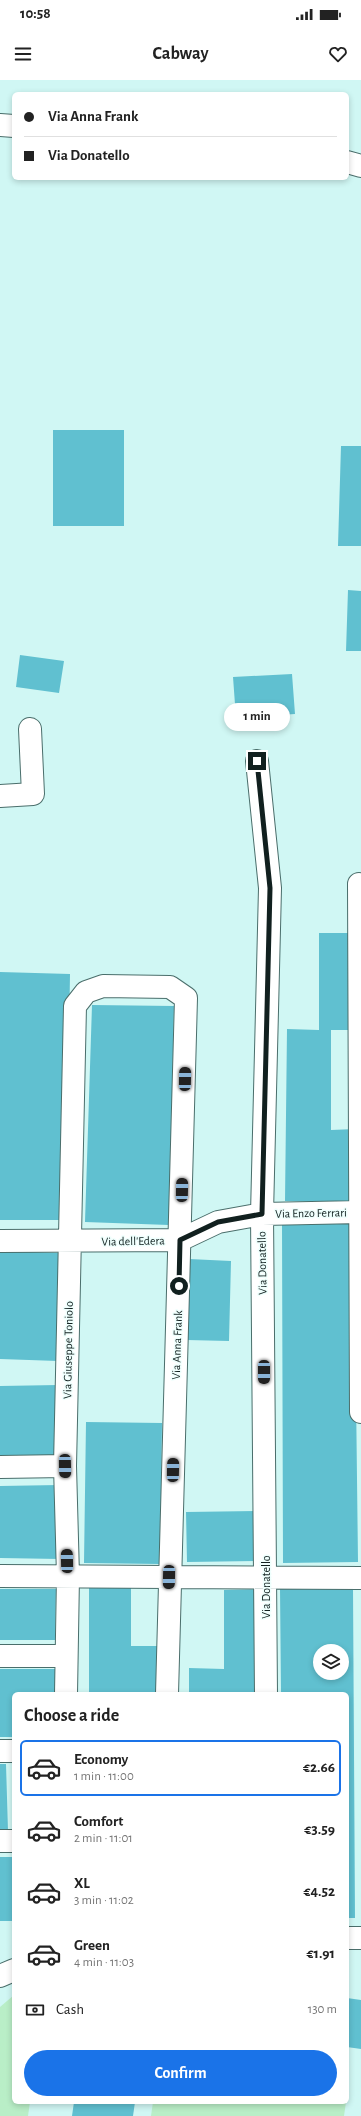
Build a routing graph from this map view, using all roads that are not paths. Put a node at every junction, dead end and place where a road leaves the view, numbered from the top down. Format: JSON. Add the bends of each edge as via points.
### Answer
{"nodes":[{"id":1,"x":0,"y":125,"type":"edge"},
{"id":2,"x":12,"y":126,"type":"edge"},
{"id":3,"x":349,"y":163,"type":"edge"},
{"id":4,"x":361,"y":166,"type":"edge"},
{"id":5,"x":30,"y":729,"type":"dead end"},
{"id":6,"x":257,"y":761,"type":"dead end"},
{"id":7,"x":0,"y":796,"type":"edge"},
{"id":8,"x":359,"y":884,"type":"dead end"},
{"id":9,"x":360,"y":954,"type":"edge"},
{"id":10,"x":75,"y":1006,"type":"joint"},
{"id":11,"x":360,"y":1212,"type":"edge"},
{"id":12,"x":262,"y":1214,"type":"junction"},
{"id":13,"x":180,"y":1240,"type":"junction"},
{"id":14,"x":0,"y":1241,"type":"edge"},
{"id":15,"x":70,"y":1242,"type":"junction"},
{"id":16,"x":361,"y":1412,"type":"edge"},
{"id":17,"x":0,"y":1466,"type":"edge"},
{"id":18,"x":65,"y":1466,"type":"junction"},
{"id":19,"x":0,"y":1576,"type":"edge"},
{"id":20,"x":68,"y":1576,"type":"junction"},
{"id":21,"x":169,"y":1577,"type":"junction"},
{"id":22,"x":266,"y":1577,"type":"junction"},
{"id":23,"x":361,"y":1578,"type":"edge"},
{"id":24,"x":0,"y":1656,"type":"edge"},
{"id":25,"x":66,"y":1656,"type":"junction"},
{"id":26,"x":66,"y":1692,"type":"edge"},
{"id":27,"x":167,"y":1692,"type":"edge"},
{"id":28,"x":266,"y":1692,"type":"edge"},
{"id":29,"x":0,"y":1751,"type":"edge"},
{"id":30,"x":12,"y":1751,"type":"edge"},
{"id":31,"x":0,"y":1841,"type":"edge"},
{"id":32,"x":12,"y":1841,"type":"edge"},
{"id":33,"x":349,"y":1938,"type":"edge"},
{"id":34,"x":361,"y":1938,"type":"edge"},
{"id":35,"x":12,"y":1971,"type":"edge"},
{"id":36,"x":0,"y":1976,"type":"edge"}],
"edges":[{"from":1,"to":2,"type":"street"},
{"from":3,"to":4,"type":"street"},
{"from":5,"to":7,"type":"street","via":[[33,794]]},
{"from":6,"to":12,"type":"street","name":"Via Donatello","via":[[270,888]]},
{"from":8,"to":9,"type":"street"},
{"from":9,"to":11,"type":"street"},
{"from":10,"to":13,"type":"street","name":"Via Anna Frank","via":[[86,992],[103,986],[170,986],[186,998]]},
{"from":10,"to":15,"type":"street","name":"Via Giuseppe Toniolo"},
{"from":11,"to":12,"type":"street","name":"Via Enzo Ferrari"},
{"from":11,"to":16,"type":"street"},
{"from":12,"to":13,"type":"street","name":"Via dell'Edera","via":[[218,1222]]},
{"from":12,"to":22,"type":"street","name":"Via Donatello"},
{"from":13,"to":15,"type":"street","name":"Via dell'Edera"},
{"from":13,"to":21,"type":"street","name":"Via Anna Frank"},
{"from":14,"to":15,"type":"street","name":"Via dell'Edera"},
{"from":15,"to":18,"type":"street","name":"Via Giuseppe Toniolo"},
{"from":17,"to":18,"type":"street"},
{"from":18,"to":20,"type":"street","name":"Via Giuseppe Toniolo"},
{"from":19,"to":20,"type":"street"},
{"from":20,"to":21,"type":"street"},
{"from":20,"to":25,"type":"street","name":"Via Giuseppe Toniolo"},
{"from":21,"to":22,"type":"street"},
{"from":21,"to":27,"type":"street","name":"Via Anna Frank"},
{"from":22,"to":23,"type":"street"},
{"from":22,"to":28,"type":"street","name":"Via Donatello"},
{"from":24,"to":25,"type":"street"},
{"from":25,"to":26,"type":"street","name":"Via Giuseppe Toniolo"},
{"from":29,"to":30,"type":"street"},
{"from":31,"to":32,"type":"street"},
{"from":33,"to":34,"type":"street"},
{"from":35,"to":36,"type":"street"}]}
